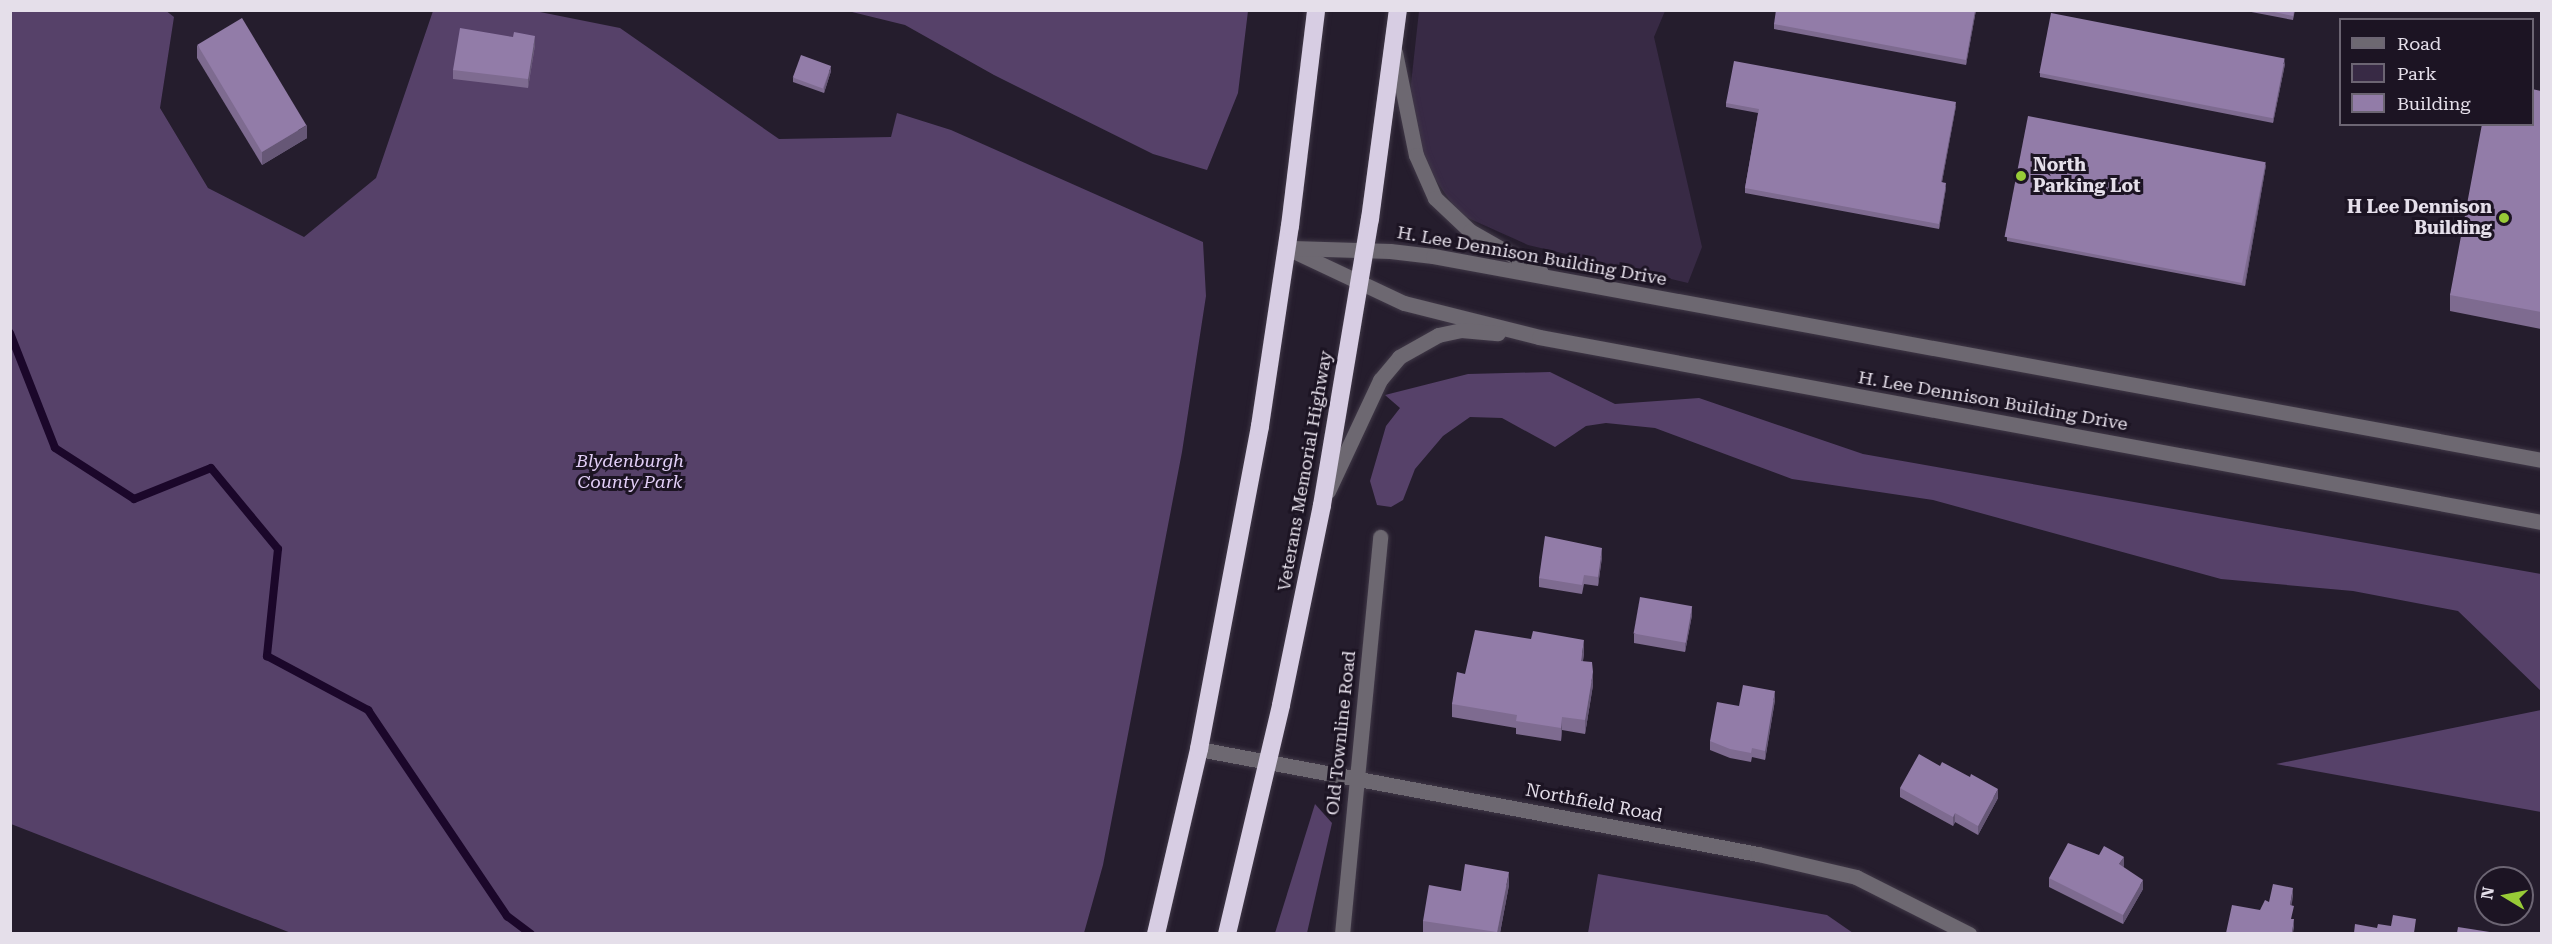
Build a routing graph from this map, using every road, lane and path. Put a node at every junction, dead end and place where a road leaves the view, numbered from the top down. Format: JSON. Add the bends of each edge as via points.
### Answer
{"nodes":[{"id":1,"x":1316,"y":10,"type":"edge"},
{"id":2,"x":1398,"y":10,"type":"edge"},
{"id":3,"x":1394,"y":46,"type":"junction"},
{"id":4,"x":1287,"y":248,"type":"junction"},
{"id":5,"x":1365,"y":250,"type":"junction"},
{"id":6,"x":1551,"y":277,"type":"junction"},
{"id":7,"x":1360,"y":285,"type":"junction"},
{"id":8,"x":1539,"y":336,"type":"junction"},
{"id":9,"x":2541,"y":460,"type":"edge"},
{"id":10,"x":1322,"y":505,"type":"junction"},
{"id":11,"x":2541,"y":522,"type":"edge"},
{"id":12,"x":1380,"y":537,"type":"dead end"},
{"id":13,"x":1199,"y":749,"type":"junction"},
{"id":14,"x":1269,"y":762,"type":"junction"},
{"id":15,"x":1356,"y":779,"type":"junction"},
{"id":16,"x":1156,"y":933,"type":"edge"},
{"id":17,"x":1227,"y":933,"type":"edge"},
{"id":18,"x":1342,"y":933,"type":"edge"},
{"id":19,"x":1969,"y":933,"type":"edge"}],
"edges":[{"from":1,"to":4,"type":"highway"},
{"from":2,"to":3,"type":"highway","name":"Veterans Memorial Highway"},
{"from":3,"to":5,"type":"highway","name":"Veterans Memorial Highway"},
{"from":3,"to":6,"type":"street","via":[[1416,155],[1435,198],[1470,231]]},
{"from":4,"to":5,"type":"street","name":"H. Lee Dennison Building Drive"},
{"from":4,"to":7,"type":"street","name":"H. Lee Dennison Building Drive"},
{"from":4,"to":13,"type":"highway","via":[[1260,426]]},
{"from":5,"to":6,"type":"street","name":"H. Lee Dennison Building Drive","via":[[1415,253]]},
{"from":5,"to":7,"type":"highway","name":"Veterans Memorial Highway"},
{"from":6,"to":9,"type":"street","name":"H. Lee Dennison Building Drive"},
{"from":7,"to":8,"type":"street","name":"H. Lee Dennison Building Drive","via":[[1404,303]]},
{"from":7,"to":10,"type":"highway","name":"Veterans Memorial Highway"},
{"from":8,"to":10,"type":"street","via":[[1461,330],[1438,335],[1411,348],[1380,380]]},
{"from":8,"to":11,"type":"street","name":"H. Lee Dennison Building Drive"},
{"from":10,"to":14,"type":"highway","name":"Veterans Memorial Highway"},
{"from":12,"to":15,"type":"street","name":"Old Townline Road"},
{"from":13,"to":14,"type":"street","name":"Northfield Road"},
{"from":13,"to":16,"type":"highway"},
{"from":14,"to":15,"type":"street","name":"Northfield Road"},
{"from":14,"to":17,"type":"highway","name":"Veterans Memorial Highway"},
{"from":15,"to":18,"type":"street","name":"Old Townline Road"},
{"from":15,"to":19,"type":"street","name":"Northfield Road","via":[[1758,854],[1856,877]]}]}
